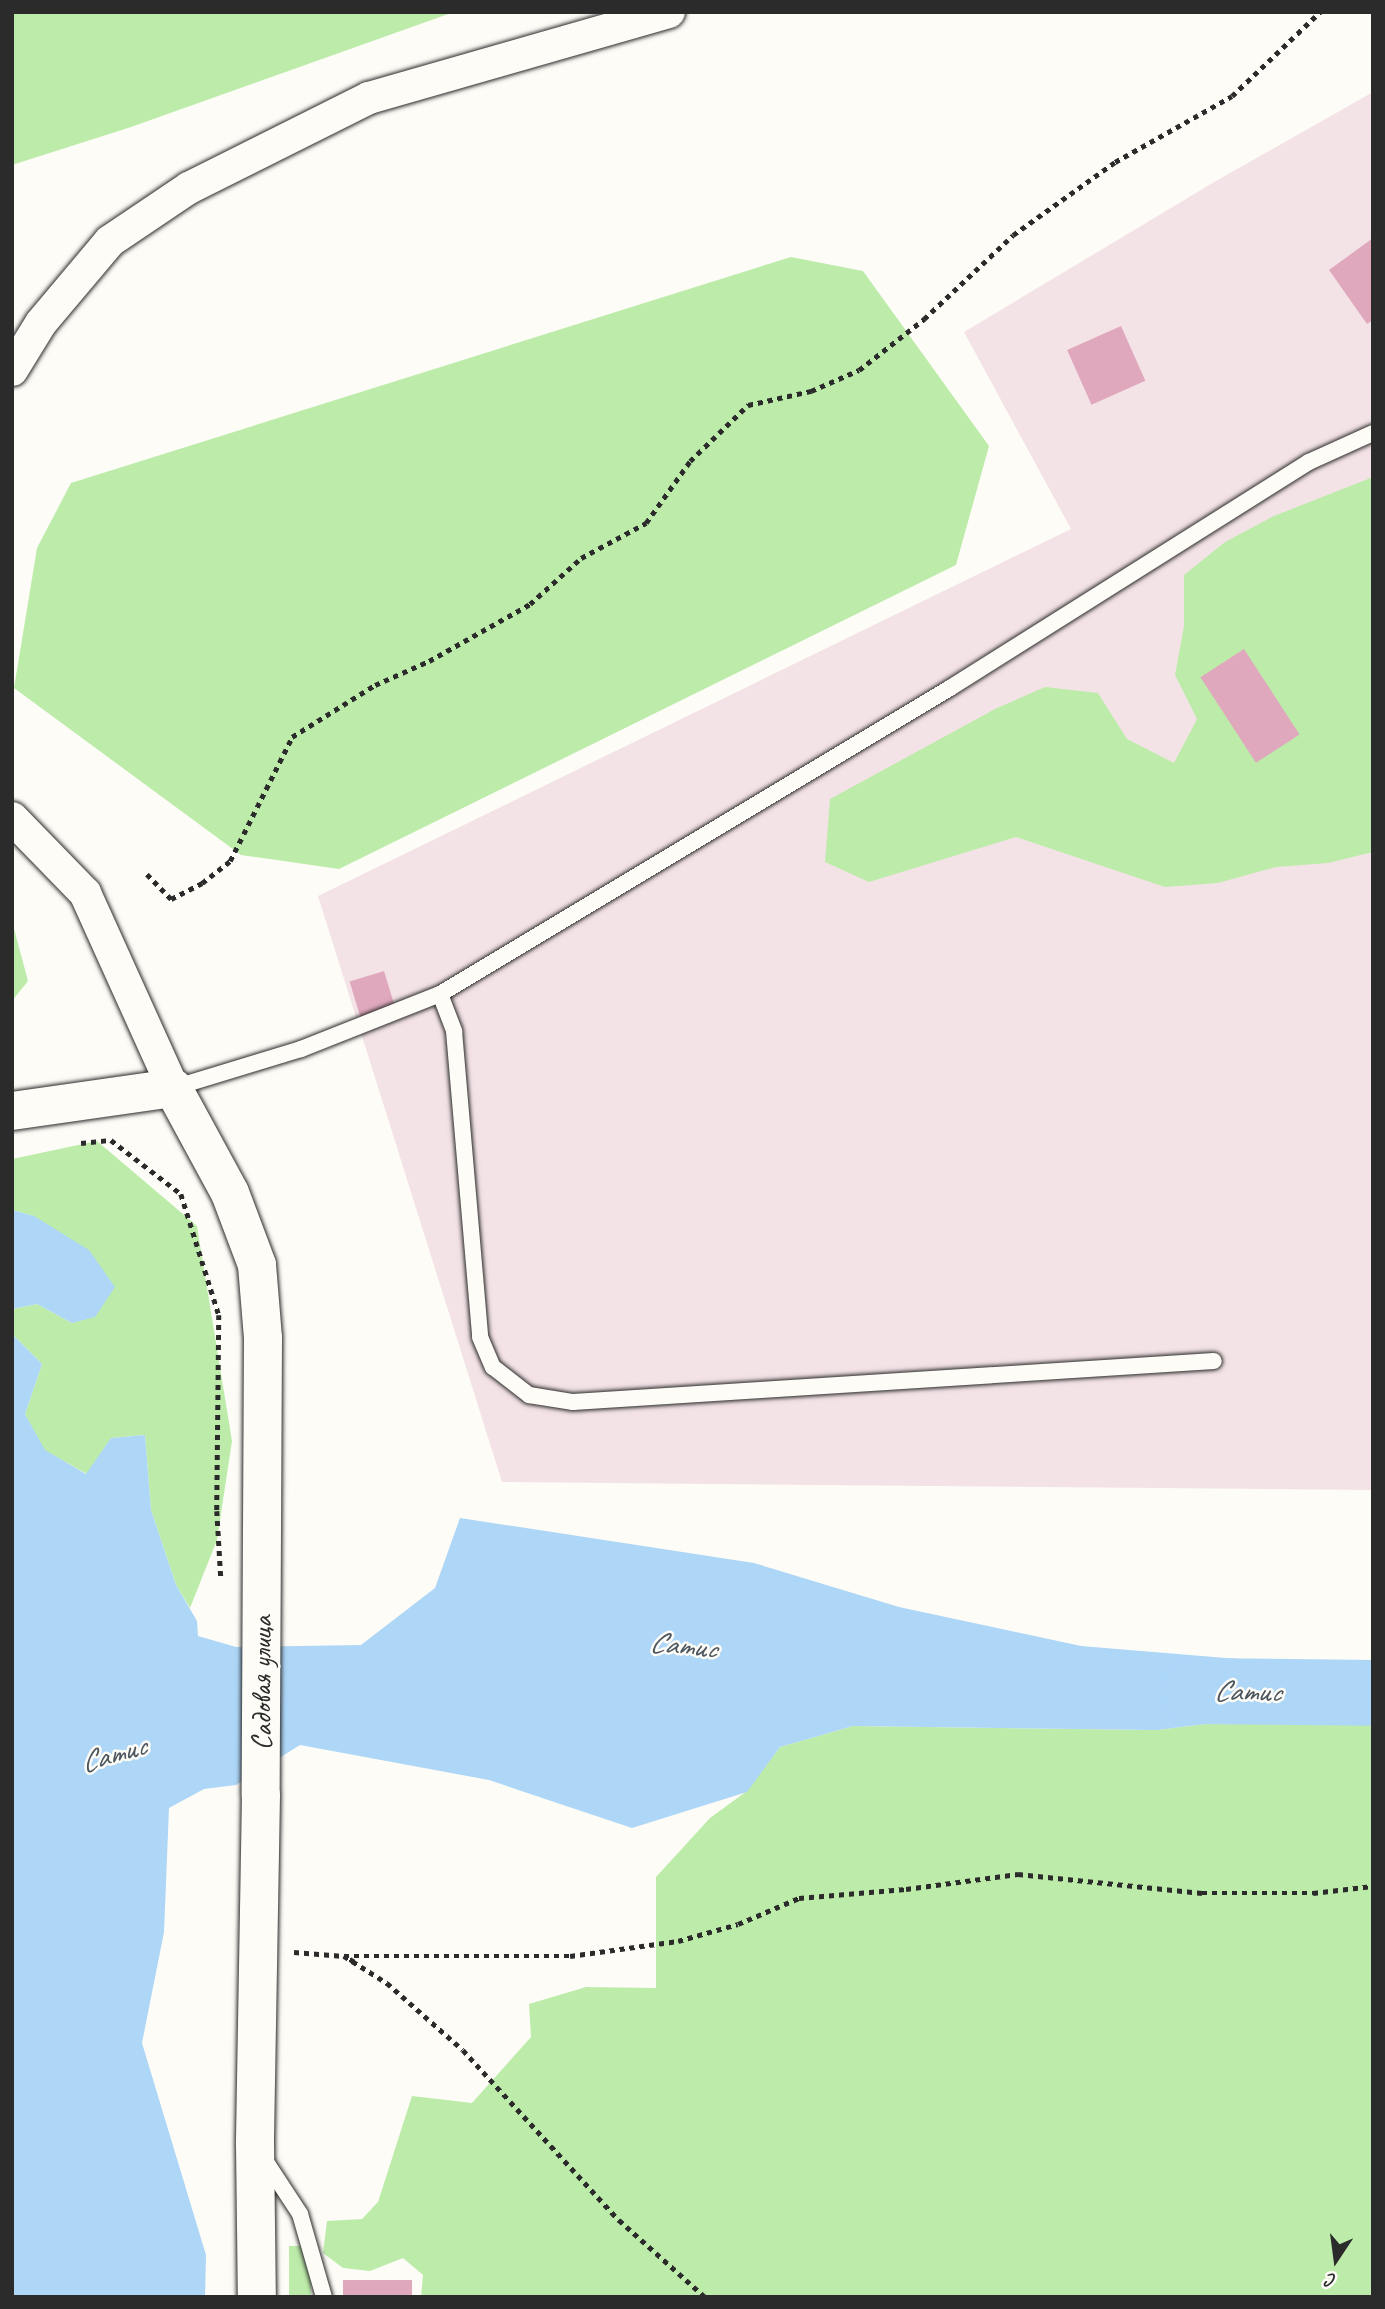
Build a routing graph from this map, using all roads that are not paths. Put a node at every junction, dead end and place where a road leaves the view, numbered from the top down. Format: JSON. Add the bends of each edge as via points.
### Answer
{"nodes":[{"id":1,"x":668,"y":12,"type":"edge"},
{"id":2,"x":12,"y":370,"type":"edge"},
{"id":3,"x":1373,"y":433,"type":"edge"},
{"id":4,"x":12,"y":818,"type":"edge"},
{"id":5,"x":440,"y":994,"type":"junction"},
{"id":6,"x":173,"y":1088,"type":"junction"},
{"id":7,"x":12,"y":1111,"type":"edge"},
{"id":8,"x":1214,"y":1361,"type":"dead end"},
{"id":9,"x":254,"y":2144,"type":"junction"},
{"id":10,"x":257,"y":2297,"type":"edge"},
{"id":11,"x":324,"y":2297,"type":"edge"}],
"edges":[{"from":1,"to":2,"type":"street","via":[[369,98],[189,188],[110,241],[41,323]]},
{"from":3,"to":5,"type":"lane","via":[[1309,461],[950,688]]},
{"from":4,"to":6,"type":"street","via":[[85,893]]},
{"from":5,"to":6,"type":"lane","via":[[301,1049]]},
{"from":5,"to":8,"type":"lane","via":[[454,1031],[480,1337],[493,1367],[529,1395],[573,1402]]},
{"from":6,"to":7,"type":"street"},
{"from":6,"to":9,"type":"street","name":"Садовая улица","via":[[230,1193],[257,1265],[263,1338]]},
{"from":9,"to":10,"type":"street","name":"Садовая улица"},
{"from":9,"to":11,"type":"lane","via":[[300,2214]]}]}
